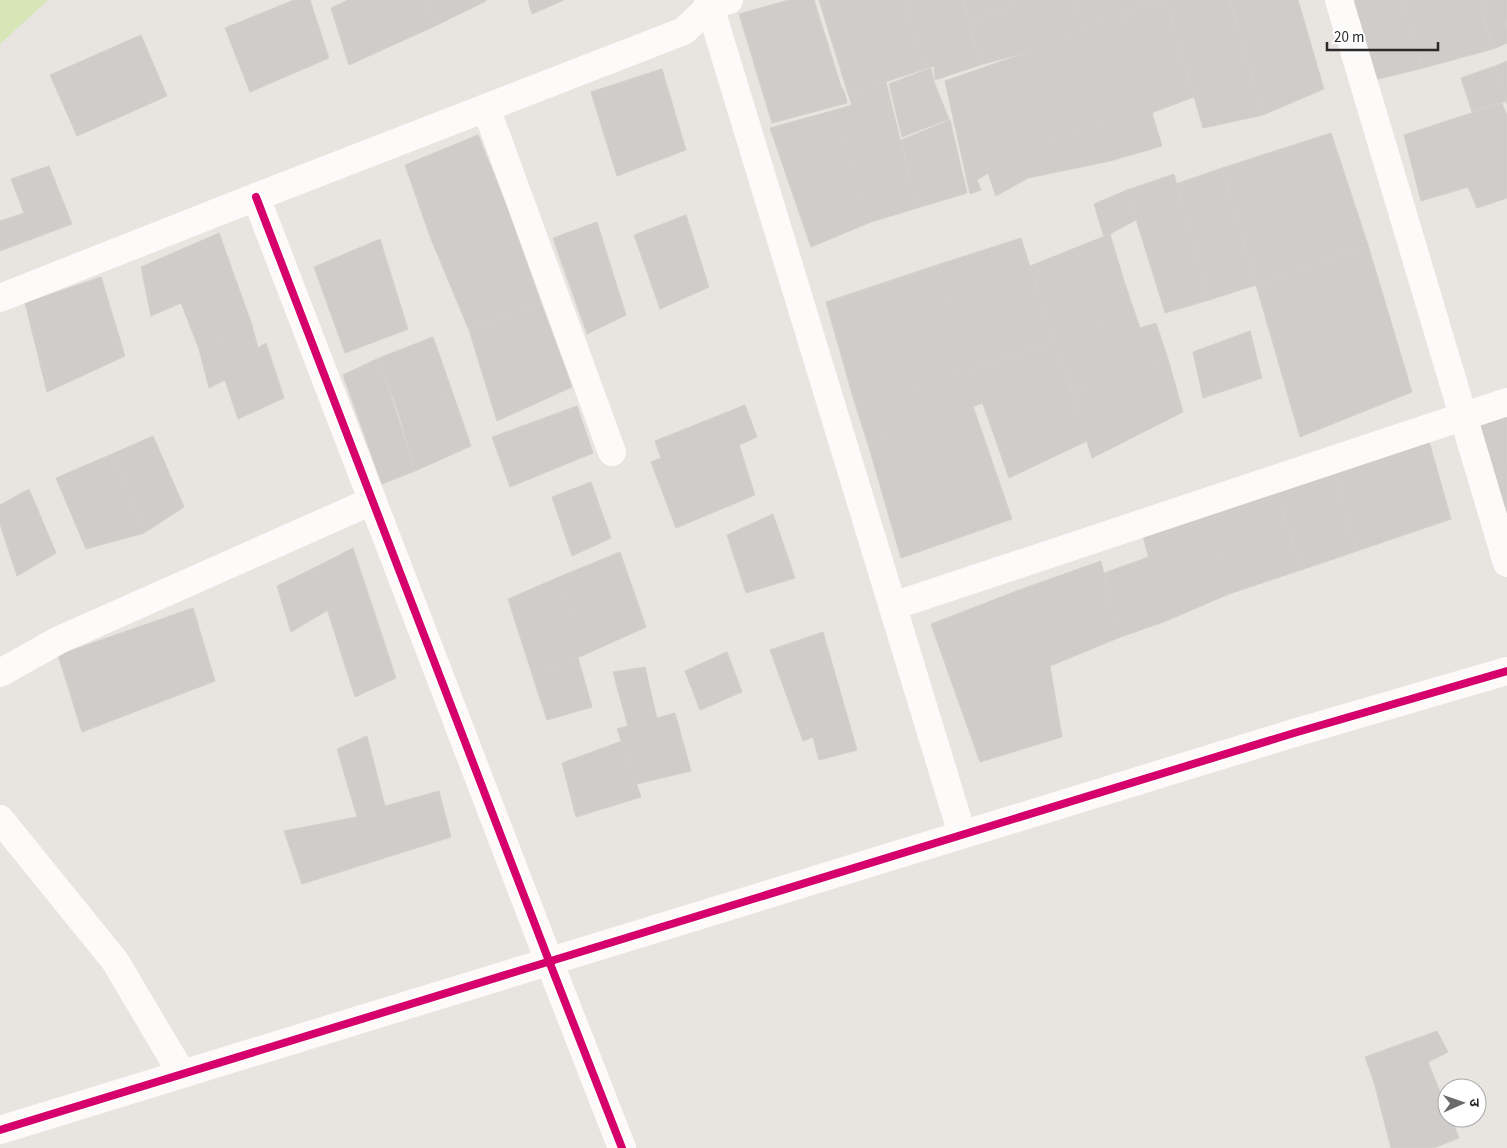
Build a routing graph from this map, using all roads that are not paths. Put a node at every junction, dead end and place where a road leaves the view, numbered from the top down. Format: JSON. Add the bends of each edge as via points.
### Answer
{"nodes":[{"id":1,"x":1339,"y":0,"type":"edge"},
{"id":2,"x":716,"y":2,"type":"edge"},
{"id":3,"x":486,"y":108,"type":"junction"},
{"id":4,"x":256,"y":197,"type":"junction"},
{"id":5,"x":0,"y":298,"type":"edge"},
{"id":6,"x":1507,"y":402,"type":"edge"},
{"id":7,"x":1463,"y":417,"type":"junction"},
{"id":8,"x":612,"y":452,"type":"dead end"},
{"id":9,"x":372,"y":501,"type":"junction"},
{"id":10,"x":1507,"y":563,"type":"edge"},
{"id":11,"x":893,"y":606,"type":"junction"},
{"id":12,"x":1507,"y":671,"type":"edge"},
{"id":13,"x":0,"y":673,"type":"edge"},
{"id":14,"x":0,"y":819,"type":"edge"},
{"id":15,"x":962,"y":834,"type":"junction"},
{"id":16,"x":549,"y":961,"type":"junction"},
{"id":17,"x":182,"y":1074,"type":"junction"},
{"id":18,"x":0,"y":1130,"type":"edge"},
{"id":19,"x":622,"y":1148,"type":"edge"}],
"edges":[{"from":1,"to":7,"type":"street"},
{"from":2,"to":3,"type":"street","via":[[684,31]]},
{"from":2,"to":11,"type":"street"},
{"from":3,"to":4,"type":"street"},
{"from":3,"to":8,"type":"street"},
{"from":4,"to":5,"type":"street"},
{"from":4,"to":9,"type":"street"},
{"from":6,"to":7,"type":"street"},
{"from":7,"to":10,"type":"street"},
{"from":7,"to":11,"type":"street"},
{"from":9,"to":13,"type":"street","via":[[59,640]]},
{"from":9,"to":16,"type":"street"},
{"from":11,"to":15,"type":"street"},
{"from":12,"to":15,"type":"street"},
{"from":14,"to":17,"type":"street","via":[[115,961]]},
{"from":15,"to":16,"type":"street"},
{"from":16,"to":17,"type":"street"},
{"from":16,"to":19,"type":"street"},
{"from":17,"to":18,"type":"street"}]}
